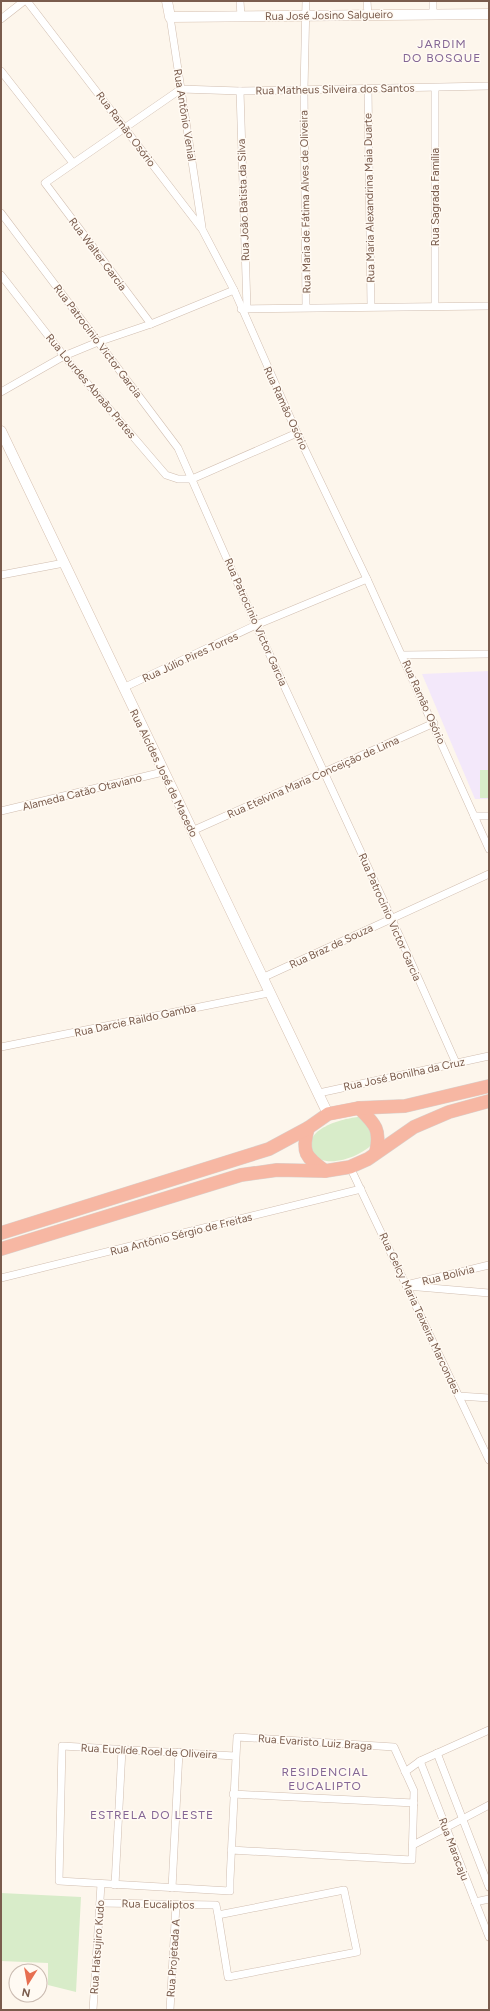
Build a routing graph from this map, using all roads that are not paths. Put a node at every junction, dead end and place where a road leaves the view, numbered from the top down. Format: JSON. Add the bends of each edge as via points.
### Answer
{"nodes":[{"id":1,"x":24,"y":1,"type":"edge"},
{"id":2,"x":27,"y":1,"type":"edge"},
{"id":3,"x":167,"y":1,"type":"edge"},
{"id":4,"x":240,"y":1,"type":"edge"},
{"id":5,"x":306,"y":1,"type":"edge"},
{"id":6,"x":368,"y":1,"type":"edge"},
{"id":7,"x":433,"y":1,"type":"edge"},
{"id":8,"x":433,"y":14,"type":"junction"},
{"id":9,"x":489,"y":14,"type":"edge"},
{"id":10,"x":368,"y":15,"type":"junction"},
{"id":11,"x":241,"y":16,"type":"junction"},
{"id":12,"x":307,"y":16,"type":"junction"},
{"id":13,"x":170,"y":18,"type":"junction"},
{"id":14,"x":1,"y":19,"type":"edge"},
{"id":15,"x":1,"y":71,"type":"edge"},
{"id":16,"x":489,"y":86,"type":"edge"},
{"id":17,"x":435,"y":88,"type":"junction"},
{"id":18,"x":181,"y":89,"type":"junction"},
{"id":19,"x":368,"y":89,"type":"junction"},
{"id":20,"x":304,"y":90,"type":"junction"},
{"id":21,"x":240,"y":91,"type":"junction"},
{"id":22,"x":125,"y":128,"type":"junction"},
{"id":23,"x":73,"y":163,"type":"junction"},
{"id":24,"x":1,"y":213,"type":"edge"},
{"id":25,"x":202,"y":230,"type":"junction"},
{"id":26,"x":1,"y":275,"type":"edge"},
{"id":27,"x":234,"y":290,"type":"junction"},
{"id":28,"x":371,"y":306,"type":"junction"},
{"id":29,"x":435,"y":306,"type":"junction"},
{"id":30,"x":489,"y":306,"type":"edge"},
{"id":31,"x":306,"y":307,"type":"junction"},
{"id":32,"x":244,"y":309,"type":"junction"},
{"id":33,"x":151,"y":324,"type":"junction"},
{"id":34,"x":98,"y":342,"type":"junction"},
{"id":35,"x":64,"y":356,"type":"junction"},
{"id":36,"x":1,"y":392,"type":"edge"},
{"id":37,"x":1,"y":431,"type":"edge"},
{"id":38,"x":297,"y":433,"type":"junction"},
{"id":39,"x":192,"y":479,"type":"junction"},
{"id":40,"x":64,"y":563,"type":"junction"},
{"id":41,"x":1,"y":575,"type":"edge"},
{"id":42,"x":367,"y":579,"type":"junction"},
{"id":43,"x":256,"y":625,"type":"junction"},
{"id":44,"x":489,"y":654,"type":"edge"},
{"id":45,"x":402,"y":655,"type":"junction"},
{"id":46,"x":123,"y":688,"type":"junction"},
{"id":47,"x":434,"y":723,"type":"junction"},
{"id":48,"x":164,"y":772,"type":"junction"},
{"id":49,"x":324,"y":772,"type":"junction"},
{"id":50,"x":1,"y":811,"type":"edge"},
{"id":51,"x":474,"y":816,"type":"junction"},
{"id":52,"x":489,"y":816,"type":"edge"},
{"id":53,"x":192,"y":831,"type":"junction"},
{"id":54,"x":489,"y":849,"type":"edge"},
{"id":55,"x":489,"y":874,"type":"edge"},
{"id":56,"x":391,"y":918,"type":"junction"},
{"id":57,"x":262,"y":978,"type":"junction"},
{"id":58,"x":269,"y":992,"type":"junction"},
{"id":59,"x":1,"y":1047,"type":"edge"},
{"id":60,"x":489,"y":1056,"type":"edge"},
{"id":61,"x":456,"y":1063,"type":"junction"},
{"id":62,"x":489,"y":1086,"type":"edge"},
{"id":63,"x":319,"y":1093,"type":"junction"},
{"id":64,"x":489,"y":1101,"type":"edge"},
{"id":65,"x":359,"y":1108,"type":"junction"},
{"id":66,"x":328,"y":1114,"type":"junction"},
{"id":67,"x":308,"y":1128,"type":"junction"},
{"id":68,"x":376,"y":1152,"type":"junction"},
{"id":69,"x":350,"y":1167,"type":"junction"},
{"id":70,"x":325,"y":1171,"type":"junction"},
{"id":71,"x":361,"y":1189,"type":"junction"},
{"id":72,"x":1,"y":1233,"type":"edge"},
{"id":73,"x":1,"y":1249,"type":"edge"},
{"id":74,"x":489,"y":1264,"type":"edge"},
{"id":75,"x":1,"y":1278,"type":"edge"},
{"id":76,"x":407,"y":1285,"type":"junction"},
{"id":77,"x":489,"y":1293,"type":"edge"},
{"id":78,"x":459,"y":1396,"type":"junction"},
{"id":79,"x":489,"y":1398,"type":"edge"},
{"id":80,"x":489,"y":1460,"type":"edge"},
{"id":81,"x":489,"y":1730,"type":"edge"},
{"id":82,"x":122,"y":1750,"type":"junction"},
{"id":83,"x":179,"y":1752,"type":"junction"},
{"id":84,"x":437,"y":1753,"type":"junction"},
{"id":85,"x":235,"y":1756,"type":"junction"},
{"id":86,"x":420,"y":1761,"type":"junction"},
{"id":87,"x":405,"y":1772,"type":"junction"},
{"id":88,"x":233,"y":1794,"type":"junction"},
{"id":89,"x":414,"y":1803,"type":"junction"},
{"id":90,"x":489,"y":1805,"type":"edge"},
{"id":91,"x":461,"y":1818,"type":"junction"},
{"id":92,"x":445,"y":1827,"type":"junction"},
{"id":93,"x":412,"y":1845,"type":"junction"},
{"id":94,"x":231,"y":1850,"type":"junction"},
{"id":95,"x":101,"y":1884,"type":"junction"},
{"id":96,"x":115,"y":1885,"type":"junction"},
{"id":97,"x":489,"y":1887,"type":"edge"},
{"id":98,"x":172,"y":1888,"type":"junction"},
{"id":99,"x":489,"y":1899,"type":"edge"},
{"id":100,"x":475,"y":1902,"type":"junction"},
{"id":101,"x":100,"y":1903,"type":"junction"},
{"id":102,"x":176,"y":1905,"type":"junction"},
{"id":103,"x":218,"y":1915,"type":"junction"},
{"id":104,"x":489,"y":1937,"type":"edge"},
{"id":105,"x":93,"y":2010,"type":"edge"},
{"id":106,"x":170,"y":2010,"type":"edge"}],
"edges":[{"from":1,"to":14,"type":"street"},
{"from":2,"to":22,"type":"street","name":"Rua Ramão Osório"},
{"from":3,"to":13,"type":"street","name":"Rua Antônio Venial"},
{"from":4,"to":11,"type":"street"},
{"from":5,"to":12,"type":"street","name":"Rua Maria de Fátima Alves de Oliveira"},
{"from":6,"to":10,"type":"street"},
{"from":7,"to":8,"type":"street"},
{"from":8,"to":9,"type":"street","name":"Rua José Josino Salgueiro"},
{"from":8,"to":10,"type":"street","name":"Rua José Josino Salgueiro"},
{"from":10,"to":12,"type":"street","name":"Rua José Josino Salgueiro"},
{"from":11,"to":12,"type":"street","name":"Rua José Josino Salgueiro"},
{"from":11,"to":13,"type":"street","name":"Rua José Josino Salgueiro"},
{"from":12,"to":20,"type":"street","name":"Rua Maria de Fátima Alves de Oliveira"},
{"from":13,"to":18,"type":"street","name":"Rua Antônio Venial"},
{"from":15,"to":23,"type":"street"},
{"from":16,"to":17,"type":"street","name":"Rua Matheus Silveira dos Santos"},
{"from":17,"to":19,"type":"street","name":"Rua Matheus Silveira dos Santos"},
{"from":17,"to":29,"type":"street","name":"Rua Sagrada Família"},
{"from":18,"to":21,"type":"street","name":"Rua Matheus Silveira dos Santos"},
{"from":18,"to":22,"type":"street"},
{"from":18,"to":25,"type":"street","name":"Rua Antônio Venial"},
{"from":19,"to":20,"type":"street","name":"Rua Matheus Silveira dos Santos"},
{"from":19,"to":28,"type":"street","name":"Rua Maria Alexandrina Maia Duarte"},
{"from":20,"to":21,"type":"street","name":"Rua Matheus Silveira dos Santos"},
{"from":20,"to":31,"type":"street","name":"Rua Maria de Fátima Alves de Oliveira"},
{"from":21,"to":32,"type":"street","name":"Rua João Batista da Silva"},
{"from":22,"to":23,"type":"street"},
{"from":22,"to":25,"type":"street","name":"Rua Ramão Osório"},
{"from":23,"to":33,"type":"street","name":"Rua Walter Garcia","via":[[45,183]]},
{"from":24,"to":34,"type":"street","name":"Rua Patrocinio Victor Garcia"},
{"from":25,"to":27,"type":"street","name":"Rua Ramão Osório"},
{"from":26,"to":35,"type":"street","name":"Rua Lourdes Abraão Prates"},
{"from":27,"to":32,"type":"street","name":"Rua Ramão Osório"},
{"from":27,"to":33,"type":"street"},
{"from":28,"to":29,"type":"street"},
{"from":28,"to":31,"type":"street"},
{"from":29,"to":30,"type":"street"},
{"from":31,"to":32,"type":"street"},
{"from":32,"to":38,"type":"street","name":"Rua Ramão Osório"},
{"from":33,"to":34,"type":"street"},
{"from":34,"to":35,"type":"street"},
{"from":34,"to":39,"type":"street","name":"Rua Patrocinio Victor Garcia","via":[[178,448]]},
{"from":35,"to":36,"type":"street"},
{"from":35,"to":39,"type":"street","name":"Rua Lourdes Abraão Prates","via":[[166,474],[178,479]]},
{"from":37,"to":40,"type":"street","name":"Rua Alcídes José de Macedo"},
{"from":38,"to":39,"type":"street"},
{"from":38,"to":42,"type":"street","name":"Rua Ramão Osório"},
{"from":39,"to":43,"type":"street","name":"Rua Patrocinio Victor Garcia"},
{"from":40,"to":41,"type":"street"},
{"from":40,"to":46,"type":"street","name":"Rua Alcídes José de Macedo"},
{"from":42,"to":43,"type":"street","name":"Rua Júlio Pires Torres"},
{"from":42,"to":45,"type":"street","name":"Rua Ramão Osório"},
{"from":43,"to":46,"type":"street","name":"Rua Júlio Pires Torres"},
{"from":43,"to":49,"type":"street","name":"Rua Patrocinio Victor Garcia"},
{"from":44,"to":45,"type":"street"},
{"from":45,"to":47,"type":"street","name":"Rua Ramão Osório"},
{"from":46,"to":48,"type":"street","name":"Rua Alcídes José de Macedo"},
{"from":47,"to":49,"type":"street","name":"Rua Etelvina Maria Conceição de Lima"},
{"from":47,"to":51,"type":"street","name":"Rua Ramão Osório"},
{"from":48,"to":50,"type":"street","name":"Alameda Catão Otaviano"},
{"from":48,"to":53,"type":"street","name":"Rua Alcídes José de Macedo"},
{"from":49,"to":53,"type":"street","name":"Rua Etelvina Maria Conceição de Lima"},
{"from":49,"to":56,"type":"street","name":"Rua Patrocinio Victor Garcia"},
{"from":51,"to":52,"type":"street"},
{"from":51,"to":54,"type":"street","name":"Rua Ramão Osório"},
{"from":53,"to":57,"type":"street","name":"Rua Alcídes José de Macedo"},
{"from":55,"to":56,"type":"street","name":"Rua Braz de Souza"},
{"from":56,"to":57,"type":"street","name":"Rua Braz de Souza"},
{"from":56,"to":61,"type":"street","name":"Rua Patrocinio Victor Garcia"},
{"from":57,"to":58,"type":"street","name":"Rua Alcídes José de Macedo"},
{"from":58,"to":59,"type":"street","name":"Rua Darcie Raildo Gamba"},
{"from":58,"to":63,"type":"street","name":"Rua Alcídes José de Macedo"},
{"from":60,"to":61,"type":"street","name":"Rua José Bonilha da Cruz"},
{"from":61,"to":63,"type":"street","name":"Rua José Bonilha da Cruz"},
{"from":62,"to":65,"type":"highway","via":[[405,1106]]},
{"from":63,"to":66,"type":"street","name":"Rua Alcídes José de Macedo"},
{"from":64,"to":68,"type":"highway","via":[[448,1112],[414,1127]]},
{"from":65,"to":66,"type":"highway"},
{"from":65,"to":68,"type":"highway","via":[[376,1125],[379,1139]]},
{"from":66,"to":67,"type":"highway"},
{"from":67,"to":70,"type":"highway","via":[[304,1143],[305,1152],[310,1160]]},
{"from":67,"to":72,"type":"highway","via":[[269,1149],[235,1161]]},
{"from":68,"to":69,"type":"highway","via":[[368,1159]]},
{"from":69,"to":70,"type":"highway"},
{"from":69,"to":71,"type":"street","name":"Rua Gelcy Maria Teixeira Marcondes"},
{"from":70,"to":73,"type":"highway","via":[[277,1170],[241,1176]]},
{"from":71,"to":75,"type":"street","name":"Rua Antônio Sérgio de Freitas"},
{"from":71,"to":76,"type":"street","name":"Rua Gelcy Maria Teixeira Marcondes"},
{"from":74,"to":76,"type":"street","name":"Rua Bolívia"},
{"from":76,"to":77,"type":"street"},
{"from":76,"to":78,"type":"street","name":"Rua Gelcy Maria Teixeira Marcondes"},
{"from":78,"to":79,"type":"street"},
{"from":78,"to":80,"type":"street","name":"Rua Gelcy Maria Teixeira Marcondes"},
{"from":81,"to":84,"type":"street"},
{"from":82,"to":83,"type":"street","name":"Rua Euclíde Roel de Oliveira"},
{"from":82,"to":95,"type":"street","name":"Rua Euclíde Roel de Oliveira","via":[[62,1746],[59,1882]]},
{"from":82,"to":96,"type":"street"},
{"from":83,"to":85,"type":"street","name":"Rua Euclíde Roel de Oliveira"},
{"from":83,"to":98,"type":"street"},
{"from":84,"to":86,"type":"street"},
{"from":84,"to":91,"type":"street","name":"Rua Maracaju"},
{"from":85,"to":87,"type":"street","name":"Rua Evaristo Luiz Braga","via":[[237,1737],[394,1747]]},
{"from":85,"to":88,"type":"street"},
{"from":86,"to":87,"type":"street"},
{"from":86,"to":92,"type":"street","name":"Rua Maracaju"},
{"from":87,"to":89,"type":"street","via":[[414,1791]]},
{"from":88,"to":89,"type":"street"},
{"from":88,"to":94,"type":"street"},
{"from":89,"to":93,"type":"street"},
{"from":90,"to":91,"type":"street"},
{"from":91,"to":92,"type":"street"},
{"from":91,"to":97,"type":"street","name":"Rua Maracaju"},
{"from":92,"to":93,"type":"street"},
{"from":92,"to":100,"type":"street","name":"Rua Maracaju"},
{"from":93,"to":94,"type":"street","via":[[412,1860]]},
{"from":94,"to":98,"type":"street","via":[[230,1891]]},
{"from":95,"to":96,"type":"street"},
{"from":95,"to":101,"type":"street","name":"Rua Hatsujiro Kudo"},
{"from":96,"to":98,"type":"street"},
{"from":99,"to":100,"type":"street"},
{"from":100,"to":104,"type":"street","name":"Rua Maracaju"},
{"from":101,"to":102,"type":"street","name":"Rua Eucaliptos"},
{"from":101,"to":105,"type":"street","name":"Rua Hatsujiro Kudo"},
{"from":102,"to":103,"type":"street","name":"Rua Eucaliptos","via":[[216,1905]]},
{"from":102,"to":106,"type":"street","name":"Rua Projetada A"},
{"from":103,"to":103,"type":"street","via":[[228,1977],[357,1952],[344,1890]]}]}
